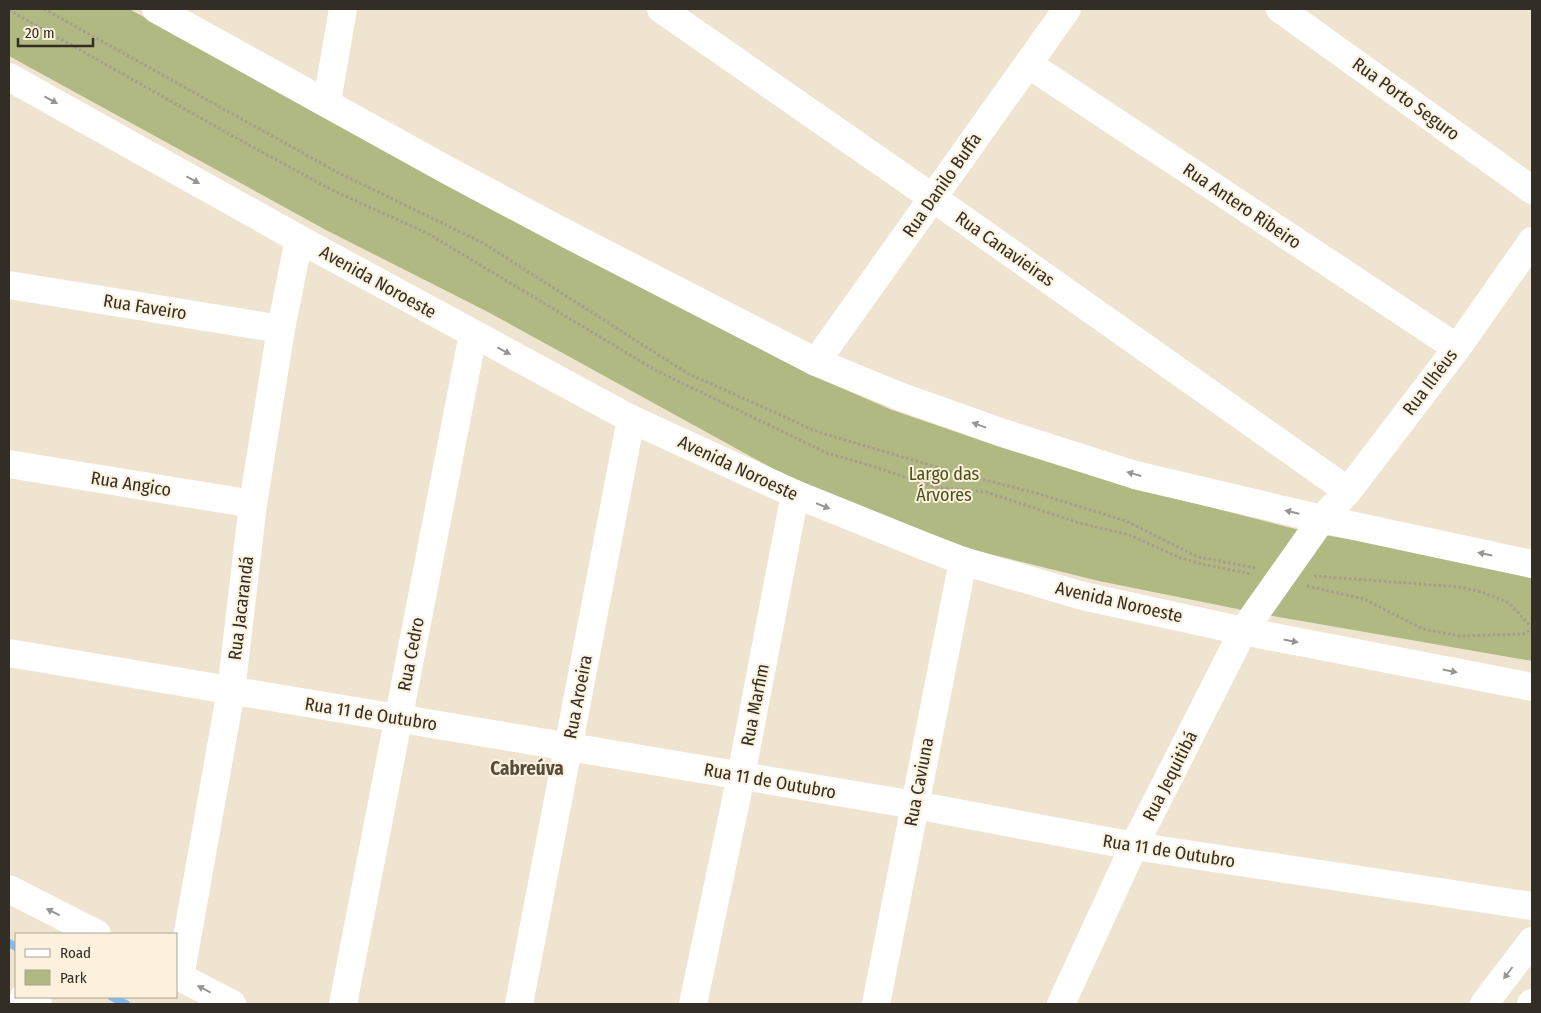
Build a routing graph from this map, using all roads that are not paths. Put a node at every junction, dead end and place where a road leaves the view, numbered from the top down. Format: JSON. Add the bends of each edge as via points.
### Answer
{"nodes":[{"id":1,"x":156,"y":9,"type":"edge"},
{"id":2,"x":343,"y":9,"type":"edge"},
{"id":3,"x":661,"y":9,"type":"edge"},
{"id":4,"x":1067,"y":9,"type":"edge"},
{"id":5,"x":1280,"y":9,"type":"edge"},
{"id":6,"x":1028,"y":64,"type":"junction"},
{"id":7,"x":9,"y":77,"type":"edge"},
{"id":8,"x":327,"y":102,"type":"junction"},
{"id":9,"x":1532,"y":190,"type":"edge"},
{"id":10,"x":933,"y":198,"type":"junction"},
{"id":11,"x":299,"y":239,"type":"junction"},
{"id":12,"x":1532,"y":241,"type":"edge"},
{"id":13,"x":9,"y":285,"type":"edge"},
{"id":14,"x":281,"y":330,"type":"junction"},
{"id":15,"x":473,"y":334,"type":"junction"},
{"id":16,"x":1457,"y":348,"type":"junction"},
{"id":17,"x":816,"y":362,"type":"junction"},
{"id":18,"x":631,"y":419,"type":"junction"},
{"id":19,"x":9,"y":464,"type":"edge"},
{"id":20,"x":1348,"y":491,"type":"junction"},
{"id":21,"x":795,"y":494,"type":"junction"},
{"id":22,"x":253,"y":504,"type":"junction"},
{"id":23,"x":1322,"y":519,"type":"junction"},
{"id":24,"x":962,"y":561,"type":"junction"},
{"id":25,"x":1532,"y":564,"type":"edge"},
{"id":26,"x":1243,"y":631,"type":"junction"},
{"id":27,"x":9,"y":653,"type":"edge"},
{"id":28,"x":1532,"y":687,"type":"edge"},
{"id":29,"x":231,"y":690,"type":"junction"},
{"id":30,"x":398,"y":718,"type":"junction"},
{"id":31,"x":568,"y":746,"type":"junction"},
{"id":32,"x":741,"y":776,"type":"junction"},
{"id":33,"x":915,"y":805,"type":"junction"},
{"id":34,"x":1134,"y":846,"type":"junction"},
{"id":35,"x":9,"y":889,"type":"edge"},
{"id":36,"x":1532,"y":906,"type":"edge"},
{"id":37,"x":95,"y":933,"type":"edge"},
{"id":38,"x":1532,"y":941,"type":"edge"},
{"id":39,"x":178,"y":976,"type":"edge"},
{"id":40,"x":26,"y":998,"type":"edge"},
{"id":41,"x":38,"y":1004,"type":"edge"},
{"id":42,"x":232,"y":1004,"type":"edge"},
{"id":43,"x":343,"y":1004,"type":"edge"},
{"id":44,"x":519,"y":1004,"type":"edge"},
{"id":45,"x":694,"y":1004,"type":"edge"},
{"id":46,"x":876,"y":1004,"type":"edge"},
{"id":47,"x":1061,"y":1004,"type":"edge"},
{"id":48,"x":1484,"y":1004,"type":"edge"}],
"edges":[{"from":1,"to":8,"type":"street"},
{"from":2,"to":8,"type":"street"},
{"from":3,"to":10,"type":"street","name":"Rua Canavieiras"},
{"from":4,"to":6,"type":"street","name":"Rua Danilo Buffa"},
{"from":5,"to":9,"type":"street","name":"Rua Porto Seguro"},
{"from":6,"to":10,"type":"street","name":"Rua Danilo Buffa"},
{"from":6,"to":16,"type":"street","name":"Rua Antero Ribeiro"},
{"from":7,"to":11,"type":"street","name":"Avenida Noroeste","one_way":true},
{"from":8,"to":17,"type":"street","via":[[552,226]]},
{"from":10,"to":17,"type":"street","name":"Rua Danilo Buffa"},
{"from":10,"to":20,"type":"street","name":"Rua Canavieiras"},
{"from":11,"to":14,"type":"street","name":"Rua Jacarandá"},
{"from":11,"to":15,"type":"street","name":"Avenida Noroeste"},
{"from":12,"to":16,"type":"street","name":"Rua Ilhéus"},
{"from":13,"to":14,"type":"street","name":"Rua Faveiro"},
{"from":14,"to":22,"type":"street","name":"Rua Jacarandá"},
{"from":15,"to":18,"type":"street","name":"Avenida Noroeste","one_way":true},
{"from":15,"to":30,"type":"street","name":"Rua Cedro"},
{"from":16,"to":20,"type":"street","name":"Rua Ilhéus"},
{"from":23,"to":17,"type":"street","one_way":true,"via":[[1135,475],[968,421]]},
{"from":18,"to":21,"type":"street","name":"Avenida Noroeste"},
{"from":18,"to":31,"type":"street","name":"Rua Aroeira"},
{"from":19,"to":22,"type":"street","name":"Rua Angico"},
{"from":20,"to":23,"type":"street","name":"Rua Ilhéus"},
{"from":21,"to":24,"type":"street","name":"Avenida Noroeste","one_way":true},
{"from":21,"to":32,"type":"street","name":"Rua Marfim"},
{"from":22,"to":29,"type":"street","name":"Rua Jacarandá"},
{"from":25,"to":23,"type":"street","one_way":true},
{"from":23,"to":26,"type":"street","name":"Rua Jequitibá"},
{"from":24,"to":26,"type":"street","name":"Avenida Noroeste","via":[[1083,596]]},
{"from":24,"to":33,"type":"street","name":"Rua Caviuna"},
{"from":26,"to":28,"type":"street","name":"Avenida Noroeste","one_way":true},
{"from":26,"to":34,"type":"street","name":"Rua Jequitibá"},
{"from":27,"to":29,"type":"street","name":"Rua 11 de Outubro"},
{"from":29,"to":30,"type":"street","name":"Rua 11 de Outubro"},
{"from":29,"to":39,"type":"street","name":"Rua Jacarandá"},
{"from":30,"to":31,"type":"street","name":"Rua 11 de Outubro"},
{"from":30,"to":43,"type":"street","name":"Rua Cedro"},
{"from":31,"to":32,"type":"street","name":"Rua 11 de Outubro"},
{"from":31,"to":44,"type":"street","name":"Rua Aroeira"},
{"from":32,"to":33,"type":"street","name":"Rua 11 de Outubro"},
{"from":32,"to":45,"type":"street","name":"Rua Marfim"},
{"from":33,"to":34,"type":"street","name":"Rua 11 de Outubro"},
{"from":33,"to":46,"type":"street","name":"Rua Caviuna"},
{"from":34,"to":36,"type":"street","name":"Rua 11 de Outubro"},
{"from":34,"to":47,"type":"street","name":"Rua Jequitibá"},
{"from":37,"to":35,"type":"street","one_way":true},
{"from":38,"to":48,"type":"street","one_way":true},
{"from":42,"to":39,"type":"street","one_way":true},
{"from":40,"to":41,"type":"street"}]}
